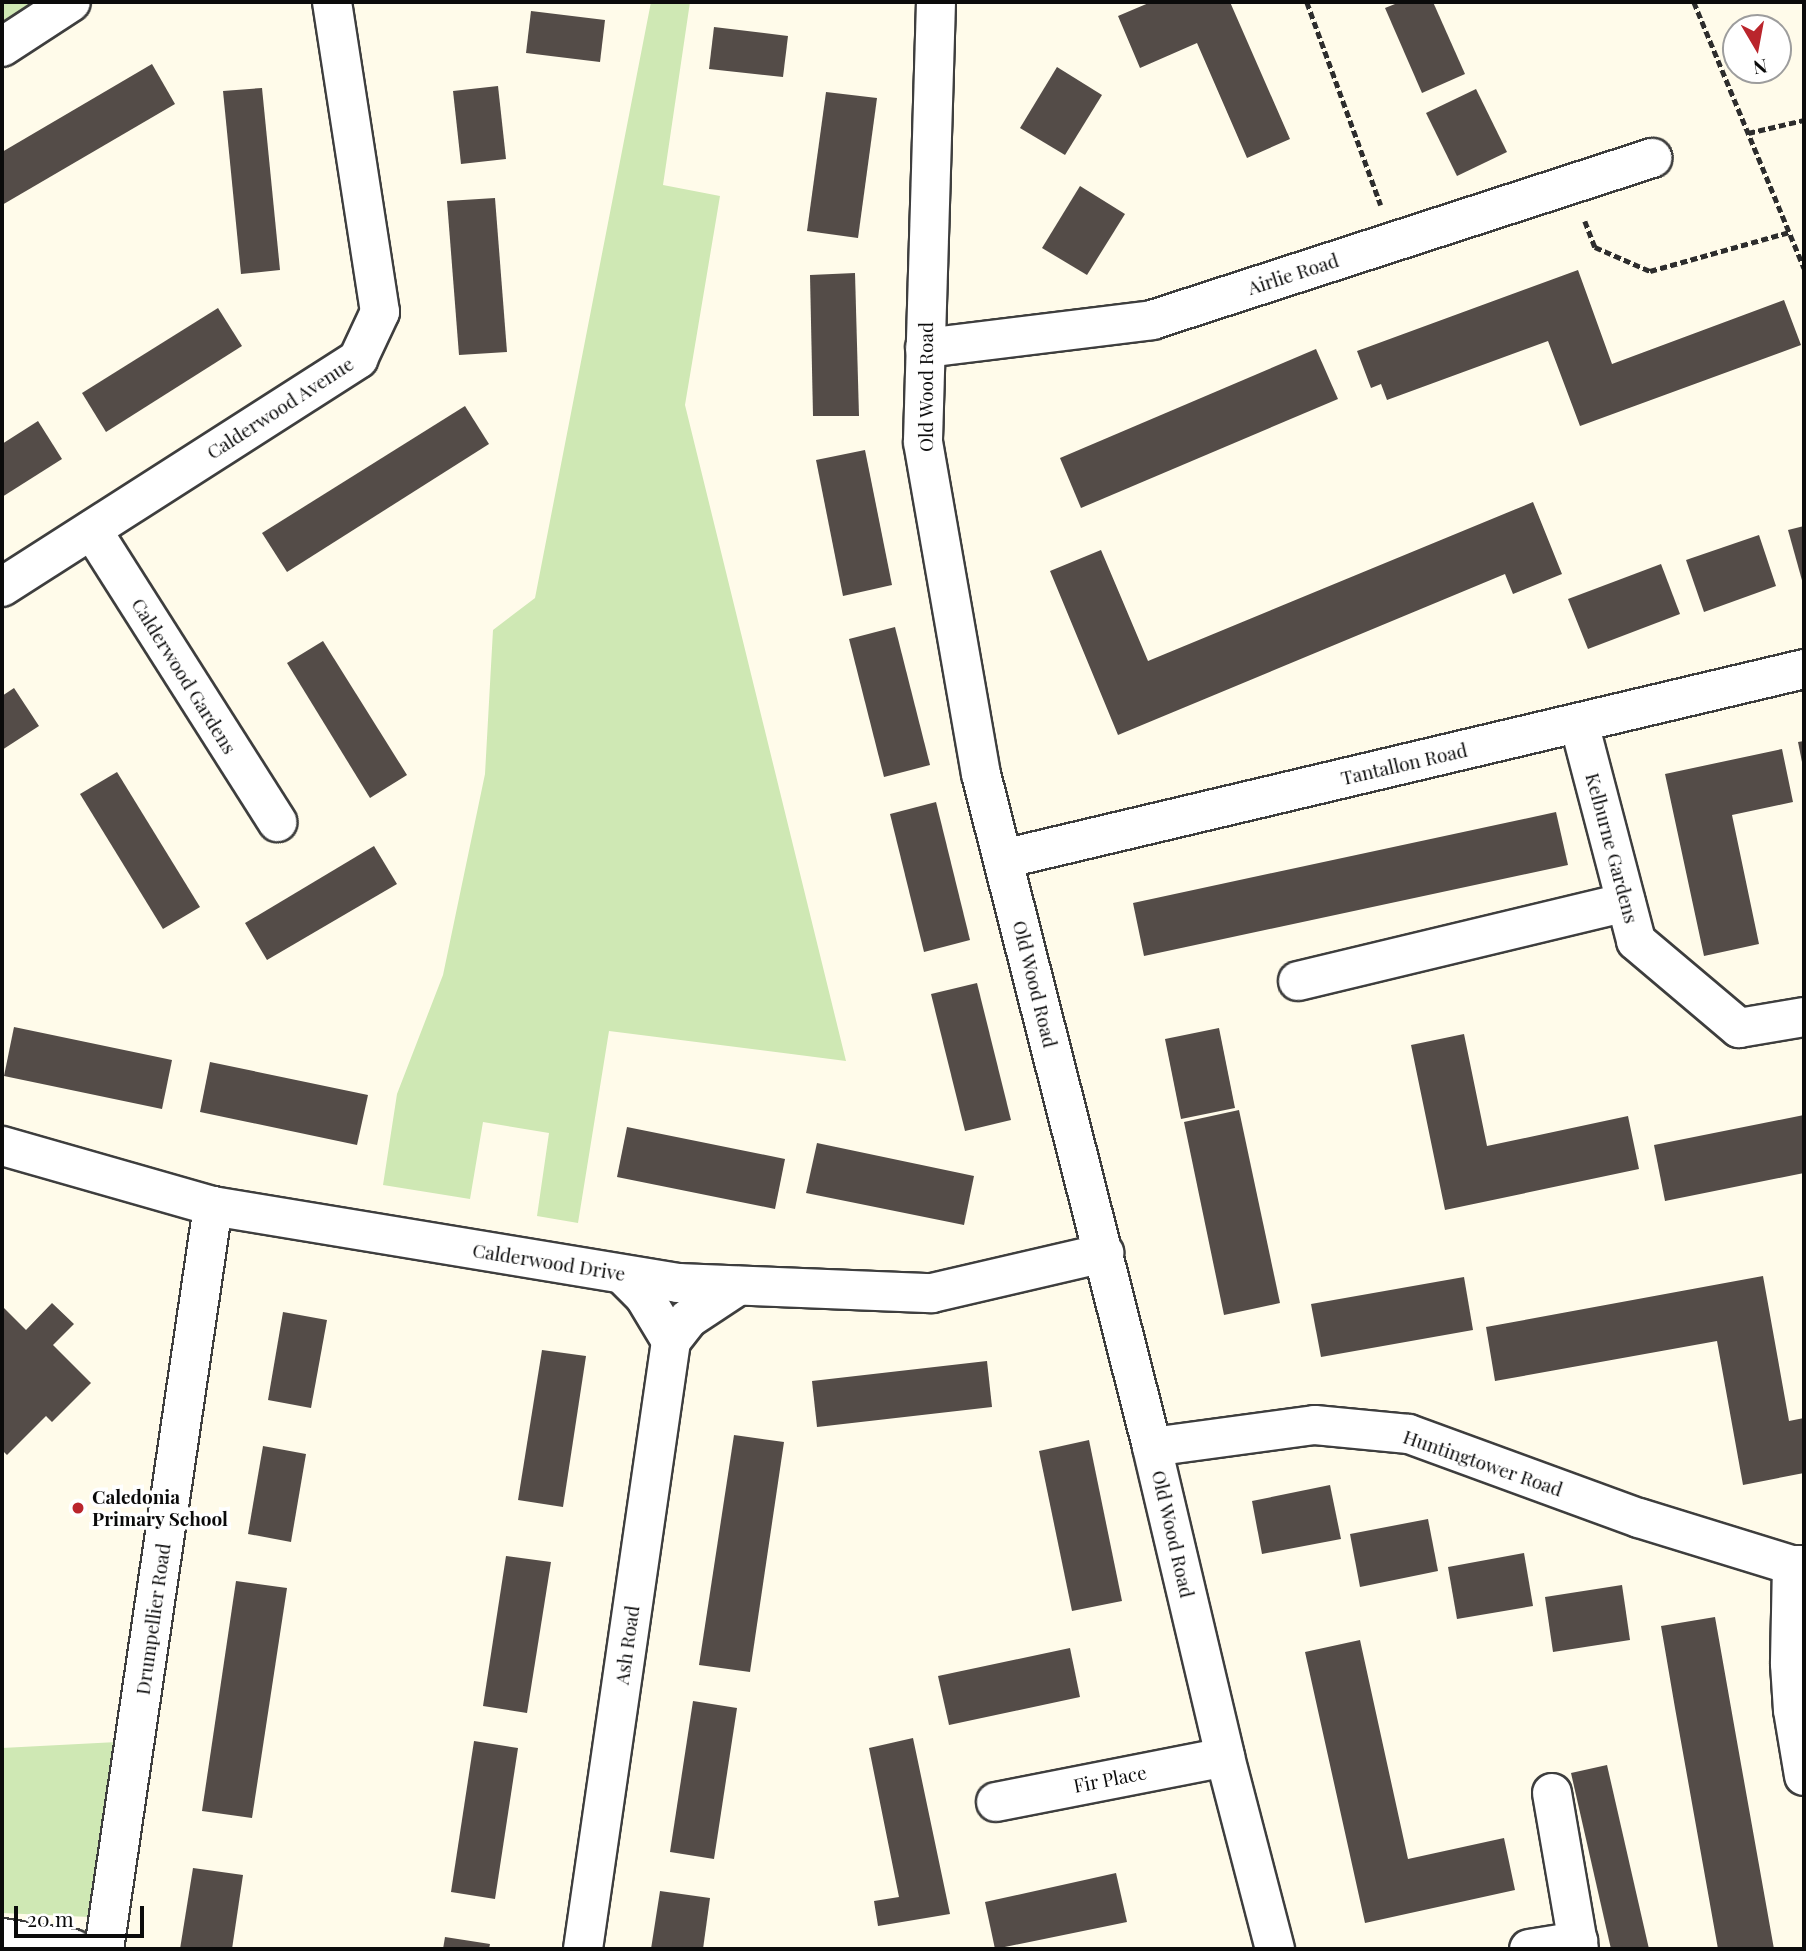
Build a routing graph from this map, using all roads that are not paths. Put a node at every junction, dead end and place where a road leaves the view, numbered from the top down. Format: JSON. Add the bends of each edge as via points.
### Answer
{"nodes":[{"id":1,"x":71,"y":2,"type":"edge"},
{"id":2,"x":332,"y":2,"type":"edge"},
{"id":3,"x":936,"y":2,"type":"edge"},
{"id":4,"x":2,"y":47,"type":"edge"},
{"id":5,"x":1652,"y":158,"type":"dead end"},
{"id":6,"x":925,"y":348,"type":"junction"},
{"id":7,"x":92,"y":530,"type":"junction"},
{"id":8,"x":2,"y":587,"type":"edge"},
{"id":9,"x":1804,"y":669,"type":"edge"},
{"id":10,"x":1579,"y":723,"type":"junction"},
{"id":11,"x":276,"y":822,"type":"dead end"},
{"id":12,"x":1003,"y":859,"type":"junction"},
{"id":13,"x":1626,"y":902,"type":"junction"},
{"id":14,"x":1298,"y":981,"type":"dead end"},
{"id":15,"x":1804,"y":1017,"type":"edge"},
{"id":16,"x":2,"y":1146,"type":"edge"},
{"id":17,"x":213,"y":1206,"type":"junction"},
{"id":18,"x":1104,"y":1253,"type":"junction"},
{"id":19,"x":623,"y":1275,"type":"junction"},
{"id":20,"x":738,"y":1286,"type":"junction"},
{"id":21,"x":671,"y":1340,"type":"junction"},
{"id":22,"x":1152,"y":1447,"type":"junction"},
{"id":23,"x":1798,"y":1565,"type":"edge"},
{"id":24,"x":1225,"y":1757,"type":"junction"},
{"id":25,"x":1804,"y":1776,"type":"edge"},
{"id":26,"x":1552,"y":1793,"type":"dead end"},
{"id":27,"x":996,"y":1802,"type":"dead end"},
{"id":28,"x":2,"y":1938,"type":"edge"},
{"id":29,"x":1578,"y":1945,"type":"edge"},
{"id":30,"x":73,"y":1949,"type":"edge"},
{"id":31,"x":104,"y":1949,"type":"edge"},
{"id":32,"x":583,"y":1949,"type":"edge"},
{"id":33,"x":1275,"y":1949,"type":"edge"},
{"id":34,"x":1529,"y":1949,"type":"edge"}],
"edges":[{"from":1,"to":4,"type":"street"},
{"from":2,"to":7,"type":"street","name":"Calderwood Avenue","via":[[380,312],[358,359]]},
{"from":3,"to":6,"type":"street","name":"Old Wood Road"},
{"from":5,"to":6,"type":"street","name":"Airlie Road","via":[[1152,320]]},
{"from":6,"to":12,"type":"street","name":"Old Wood Road","via":[[923,442],[981,774]]},
{"from":7,"to":8,"type":"street","name":"Calderwood Avenue"},
{"from":7,"to":11,"type":"street","name":"Calderwood Gardens"},
{"from":9,"to":10,"type":"street","name":"Tantallon Road"},
{"from":10,"to":12,"type":"street","name":"Tantallon Road"},
{"from":10,"to":13,"type":"street","name":"Kelburne Gardens"},
{"from":12,"to":18,"type":"street","name":"Old Wood Road"},
{"from":13,"to":14,"type":"street"},
{"from":13,"to":15,"type":"street","name":"Kelburne Gardens","via":[[1636,941],[1739,1028]]},
{"from":16,"to":17,"type":"street","name":"Calderwood Drive"},
{"from":17,"to":19,"type":"street","name":"Calderwood Drive"},
{"from":17,"to":31,"type":"street","name":"Drumpellier Road"},
{"from":18,"to":20,"type":"street","name":"Calderwood Drive","via":[[932,1293]]},
{"from":18,"to":22,"type":"street","name":"Old Wood Road"},
{"from":19,"to":20,"type":"street","name":"Calderwood Drive"},
{"from":19,"to":21,"type":"street","via":[[644,1296]]},
{"from":20,"to":21,"type":"street","via":[[688,1319]]},
{"from":21,"to":32,"type":"street","name":"Ash Road"},
{"from":22,"to":23,"type":"street","name":"Huntingtower Road","via":[[1315,1425],[1409,1434],[1639,1518]]},
{"from":22,"to":24,"type":"street","name":"Old Wood Road"},
{"from":23,"to":25,"type":"street","via":[[1790,1664]]},
{"from":24,"to":27,"type":"street","name":"Fir Place"},
{"from":24,"to":33,"type":"street","name":"Old Wood Road"},
{"from":26,"to":29,"type":"street"},
{"from":28,"to":30,"type":"street"},
{"from":29,"to":34,"type":"street"}]}
